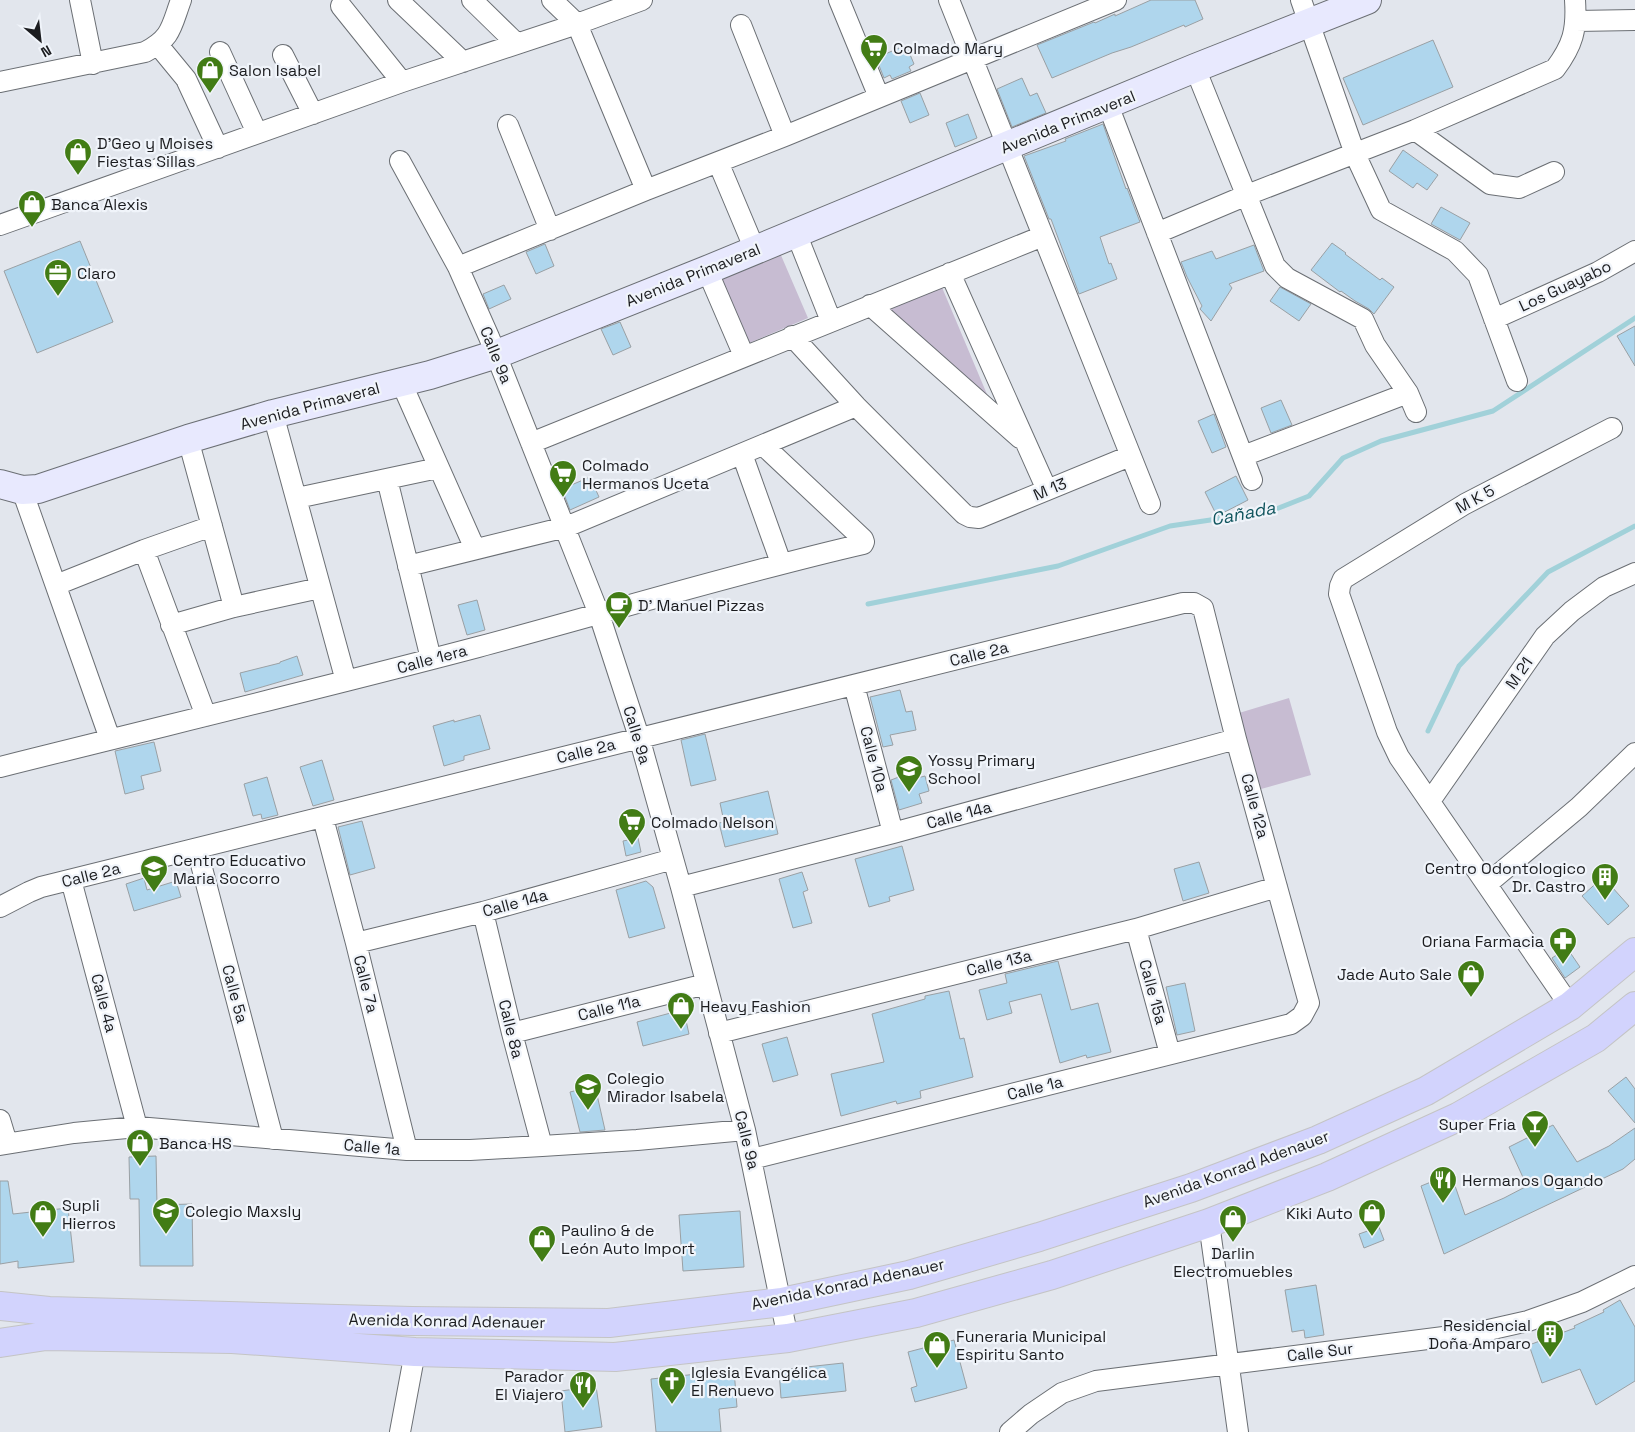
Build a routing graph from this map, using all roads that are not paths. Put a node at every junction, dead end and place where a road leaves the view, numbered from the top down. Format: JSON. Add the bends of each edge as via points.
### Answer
{"nodes":[{"id":1,"x":80,"y":0,"type":"edge"},
{"id":2,"x":181,"y":0,"type":"edge"},
{"id":3,"x":398,"y":0,"type":"edge"},
{"id":4,"x":472,"y":0,"type":"edge"},
{"id":5,"x":552,"y":0,"type":"edge"},
{"id":6,"x":840,"y":0,"type":"edge"},
{"id":7,"x":949,"y":0,"type":"edge"},
{"id":8,"x":1116,"y":0,"type":"edge"},
{"id":9,"x":1367,"y":0,"type":"edge"},
{"id":10,"x":1575,"y":0,"type":"edge"},
{"id":11,"x":632,"y":2,"type":"edge"},
{"id":12,"x":341,"y":6,"type":"dead end"},
{"id":13,"x":1306,"y":12,"type":"edge"},
{"id":14,"x":1635,"y":20,"type":"edge"},
{"id":15,"x":1576,"y":21,"type":"junction"},
{"id":16,"x":577,"y":24,"type":"junction"},
{"id":17,"x":741,"y":25,"type":"dead end"},
{"id":18,"x":516,"y":44,"type":"junction"},
{"id":19,"x":152,"y":49,"type":"junction"},
{"id":20,"x":220,"y":52,"type":"dead end"},
{"id":21,"x":283,"y":55,"type":"dead end"},
{"id":22,"x":972,"y":59,"type":"junction"},
{"id":23,"x":463,"y":62,"type":"junction"},
{"id":24,"x":93,"y":64,"type":"junction"},
{"id":25,"x":1195,"y":68,"type":"junction"},
{"id":26,"x":0,"y":82,"type":"edge"},
{"id":27,"x":402,"y":82,"type":"junction"},
{"id":28,"x":879,"y":97,"type":"junction"},
{"id":29,"x":1108,"y":105,"type":"junction"},
{"id":30,"x":313,"y":114,"type":"junction"},
{"id":31,"x":508,"y":125,"type":"dead end"},
{"id":32,"x":1415,"y":130,"type":"junction"},
{"id":33,"x":257,"y":133,"type":"junction"},
{"id":34,"x":785,"y":136,"type":"junction"},
{"id":35,"x":1007,"y":147,"type":"junction"},
{"id":36,"x":218,"y":148,"type":"junction"},
{"id":37,"x":1355,"y":154,"type":"junction"},
{"id":38,"x":400,"y":161,"type":"dead end"},
{"id":39,"x":718,"y":162,"type":"junction"},
{"id":40,"x":1554,"y":172,"type":"dead end"},
{"id":41,"x":646,"y":190,"type":"junction"},
{"id":42,"x":1247,"y":195,"type":"junction"},
{"id":43,"x":0,"y":225,"type":"edge"},
{"id":44,"x":550,"y":230,"type":"junction"},
{"id":45,"x":796,"y":233,"type":"junction"},
{"id":46,"x":1157,"y":233,"type":"junction"},
{"id":47,"x":1043,"y":236,"type":"junction"},
{"id":48,"x":755,"y":250,"type":"junction"},
{"id":49,"x":1635,"y":251,"type":"edge"},
{"id":50,"x":458,"y":267,"type":"junction"},
{"id":51,"x":707,"y":270,"type":"junction"},
{"id":52,"x":950,"y":273,"type":"junction"},
{"id":53,"x":870,"y":305,"type":"junction"},
{"id":54,"x":1494,"y":319,"type":"junction"},
{"id":55,"x":831,"y":321,"type":"junction"},
{"id":56,"x":792,"y":336,"type":"junction"},
{"id":57,"x":497,"y":354,"type":"junction"},
{"id":58,"x":744,"y":356,"type":"junction"},
{"id":59,"x":1517,"y":381,"type":"dead end"},
{"id":60,"x":401,"y":382,"type":"junction"},
{"id":61,"x":1408,"y":392,"type":"junction"},
{"id":62,"x":856,"y":406,"type":"junction"},
{"id":63,"x":1416,"y":412,"type":"dead end"},
{"id":64,"x":273,"y":414,"type":"junction"},
{"id":65,"x":1612,"y":428,"type":"dead end"},
{"id":66,"x":188,"y":439,"type":"junction"},
{"id":67,"x":1025,"y":442,"type":"junction"},
{"id":68,"x":531,"y":443,"type":"junction"},
{"id":69,"x":763,"y":445,"type":"junction"},
{"id":70,"x":742,"y":454,"type":"junction"},
{"id":71,"x":1130,"y":456,"type":"junction"},
{"id":72,"x":1243,"y":456,"type":"junction"},
{"id":73,"x":438,"y":468,"type":"junction"},
{"id":74,"x":387,"y":479,"type":"junction"},
{"id":75,"x":1252,"y":480,"type":"dead end"},
{"id":76,"x":11,"y":487,"type":"edge"},
{"id":77,"x":1047,"y":490,"type":"junction"},
{"id":78,"x":297,"y":498,"type":"junction"},
{"id":79,"x":1150,"y":504,"type":"dead end"},
{"id":80,"x":212,"y":526,"type":"junction"},
{"id":81,"x":566,"y":527,"type":"junction"},
{"id":82,"x":474,"y":549,"type":"junction"},
{"id":83,"x":144,"y":550,"type":"junction"},
{"id":84,"x":780,"y":563,"type":"junction"},
{"id":85,"x":408,"y":566,"type":"junction"},
{"id":86,"x":1635,"y":573,"type":"edge"},
{"id":87,"x":56,"y":585,"type":"junction"},
{"id":88,"x":320,"y":588,"type":"junction"},
{"id":89,"x":234,"y":607,"type":"junction"},
{"id":90,"x":1203,"y":608,"type":"joint"},
{"id":91,"x":599,"y":614,"type":"junction"},
{"id":92,"x":170,"y":625,"type":"junction"},
{"id":93,"x":431,"y":659,"type":"junction"},
{"id":94,"x":346,"y":681,"type":"junction"},
{"id":95,"x":854,"y":685,"type":"junction"},
{"id":96,"x":206,"y":716,"type":"junction"},
{"id":97,"x":639,"y":737,"type":"junction"},
{"id":98,"x":110,"y":739,"type":"junction"},
{"id":99,"x":1236,"y":739,"type":"junction"},
{"id":100,"x":1635,"y":754,"type":"edge"},
{"id":101,"x":2,"y":761,"type":"edge"},
{"id":102,"x":1430,"y":801,"type":"junction"},
{"id":103,"x":322,"y":818,"type":"junction"},
{"id":104,"x":893,"y":833,"type":"junction"},
{"id":105,"x":197,"y":849,"type":"junction"},
{"id":106,"x":674,"y":860,"type":"junction"},
{"id":107,"x":71,"y":880,"type":"junction"},
{"id":108,"x":1487,"y":884,"type":"junction"},
{"id":109,"x":681,"y":887,"type":"junction"},
{"id":110,"x":1277,"y":887,"type":"junction"},
{"id":111,"x":0,"y":907,"type":"edge"},
{"id":112,"x":483,"y":912,"type":"junction"},
{"id":113,"x":1136,"y":929,"type":"junction"},
{"id":114,"x":356,"y":943,"type":"junction"},
{"id":115,"x":1635,"y":952,"type":"edge"},
{"id":116,"x":706,"y":984,"type":"junction"},
{"id":117,"x":1308,"y":1003,"type":"joint"},
{"id":118,"x":1570,"y":1006,"type":"junction"},
{"id":119,"x":1635,"y":1006,"type":"edge"},
{"id":120,"x":512,"y":1033,"type":"junction"},
{"id":121,"x":719,"y":1033,"type":"junction"},
{"id":122,"x":1170,"y":1054,"type":"junction"},
{"id":123,"x":0,"y":1120,"type":"edge"},
{"id":124,"x":137,"y":1126,"type":"junction"},
{"id":125,"x":745,"y":1130,"type":"junction"},
{"id":126,"x":273,"y":1139,"type":"junction"},
{"id":127,"x":3,"y":1144,"type":"edge"},
{"id":128,"x":542,"y":1146,"type":"junction"},
{"id":129,"x":407,"y":1150,"type":"junction"},
{"id":130,"x":752,"y":1159,"type":"junction"},
{"id":131,"x":1208,"y":1223,"type":"junction"},
{"id":132,"x":1635,"y":1276,"type":"edge"},
{"id":133,"x":782,"y":1302,"type":"junction"},
{"id":134,"x":0,"y":1306,"type":"edge"},
{"id":135,"x":0,"y":1319,"type":"edge"},
{"id":136,"x":48,"y":1324,"type":"junction"},
{"id":137,"x":788,"y":1338,"type":"junction"},
{"id":138,"x":0,"y":1343,"type":"edge"},
{"id":139,"x":0,"y":1351,"type":"edge"},
{"id":140,"x":414,"y":1352,"type":"junction"},
{"id":141,"x":1228,"y":1363,"type":"junction"},
{"id":142,"x":400,"y":1432,"type":"edge"},
{"id":143,"x":1010,"y":1432,"type":"edge"},
{"id":144,"x":1238,"y":1432,"type":"edge"}],
"edges":[{"from":1,"to":24,"type":"street"},
{"from":2,"to":19,"type":"street","via":[[168,35]]},
{"from":3,"to":23,"type":"street"},
{"from":4,"to":18,"type":"street"},
{"from":5,"to":16,"type":"street"},
{"from":6,"to":28,"type":"street"},
{"from":7,"to":22,"type":"street"},
{"from":8,"to":22,"type":"street"},
{"from":9,"to":13,"type":"street","name":"Avenida Primaveral"},
{"from":10,"to":15,"type":"street"},
{"from":11,"to":16,"type":"street"},
{"from":12,"to":27,"type":"street"},
{"from":13,"to":25,"type":"street","name":"Avenida Primaveral"},
{"from":13,"to":37,"type":"street"},
{"from":14,"to":15,"type":"street"},
{"from":15,"to":32,"type":"street","via":[[1566,54],[1555,69]]},
{"from":16,"to":18,"type":"street"},
{"from":16,"to":41,"type":"street"},
{"from":17,"to":34,"type":"street"},
{"from":18,"to":23,"type":"street"},
{"from":19,"to":24,"type":"street"},
{"from":19,"to":36,"type":"street","via":[[186,79]]},
{"from":20,"to":33,"type":"street"},
{"from":21,"to":30,"type":"street"},
{"from":22,"to":28,"type":"street"},
{"from":22,"to":35,"type":"street"},
{"from":23,"to":27,"type":"street"},
{"from":24,"to":26,"type":"street"},
{"from":25,"to":29,"type":"street","name":"Avenida Primaveral"},
{"from":25,"to":42,"type":"street"},
{"from":27,"to":30,"type":"street"},
{"from":28,"to":34,"type":"street"},
{"from":29,"to":35,"type":"street","name":"Avenida Primaveral"},
{"from":29,"to":46,"type":"street"},
{"from":30,"to":33,"type":"street"},
{"from":31,"to":44,"type":"street"},
{"from":32,"to":37,"type":"street"},
{"from":32,"to":40,"type":"street","via":[[1490,184],[1519,188]]},
{"from":33,"to":36,"type":"street"},
{"from":34,"to":39,"type":"street"},
{"from":35,"to":45,"type":"street","name":"Avenida Primaveral"},
{"from":35,"to":47,"type":"street"},
{"from":36,"to":43,"type":"street"},
{"from":37,"to":42,"type":"street"},
{"from":37,"to":54,"type":"street","via":[[1382,210],[1455,250],[1478,275]]},
{"from":38,"to":50,"type":"street","name":"Calle 9a"},
{"from":39,"to":41,"type":"street"},
{"from":39,"to":48,"type":"street"},
{"from":41,"to":44,"type":"street"},
{"from":42,"to":46,"type":"street"},
{"from":42,"to":61,"type":"street","via":[[1276,266],[1287,278],[1363,319],[1375,345]]},
{"from":44,"to":50,"type":"street"},
{"from":45,"to":48,"type":"street","name":"Avenida Primaveral"},
{"from":45,"to":55,"type":"street"},
{"from":46,"to":72,"type":"street"},
{"from":47,"to":52,"type":"street"},
{"from":47,"to":71,"type":"street"},
{"from":48,"to":51,"type":"street","name":"Avenida Primaveral"},
{"from":49,"to":54,"type":"street","name":"Los Guayabo","via":[[1598,272]]},
{"from":50,"to":57,"type":"street","name":"Calle 9a"},
{"from":51,"to":57,"type":"street","name":"Avenida Primaveral"},
{"from":51,"to":58,"type":"street"},
{"from":52,"to":53,"type":"street"},
{"from":52,"to":67,"type":"street"},
{"from":53,"to":55,"type":"street"},
{"from":53,"to":67,"type":"street"},
{"from":54,"to":59,"type":"street"},
{"from":55,"to":56,"type":"street"},
{"from":56,"to":58,"type":"street"},
{"from":56,"to":62,"type":"street"},
{"from":57,"to":60,"type":"street","name":"Avenida Primaveral"},
{"from":57,"to":68,"type":"street","name":"Calle 9a"},
{"from":58,"to":68,"type":"street"},
{"from":60,"to":64,"type":"street","name":"Avenida Primaveral"},
{"from":60,"to":73,"type":"street"},
{"from":61,"to":63,"type":"street"},
{"from":61,"to":72,"type":"street"},
{"from":62,"to":69,"type":"street"},
{"from":62,"to":77,"type":"street","name":"M 13","via":[[970,517],[979,518]]},
{"from":64,"to":66,"type":"street","name":"Avenida Primaveral"},
{"from":64,"to":78,"type":"street"},
{"from":65,"to":102,"type":"street","name":"M K 5","via":[[1465,504],[1343,579],[1339,594],[1387,732],[1399,757]]},
{"from":66,"to":76,"type":"street","name":"Avenida Primaveral","via":[[38,489]]},
{"from":66,"to":80,"type":"street"},
{"from":67,"to":77,"type":"street"},
{"from":68,"to":81,"type":"street","name":"Calle 9a"},
{"from":69,"to":70,"type":"street"},
{"from":69,"to":84,"type":"street","name":"Calle 1era","via":[[864,542]]},
{"from":70,"to":81,"type":"street"},
{"from":70,"to":84,"type":"street"},
{"from":71,"to":77,"type":"street","name":"M 13"},
{"from":71,"to":79,"type":"street"},
{"from":72,"to":75,"type":"street"},
{"from":73,"to":74,"type":"street"},
{"from":73,"to":82,"type":"street"},
{"from":74,"to":78,"type":"street"},
{"from":74,"to":85,"type":"street"},
{"from":76,"to":87,"type":"street"},
{"from":78,"to":88,"type":"street"},
{"from":80,"to":83,"type":"street"},
{"from":80,"to":89,"type":"street"},
{"from":81,"to":82,"type":"street"},
{"from":81,"to":91,"type":"street","name":"Calle 9a"},
{"from":82,"to":85,"type":"street"},
{"from":83,"to":87,"type":"street"},
{"from":83,"to":92,"type":"street"},
{"from":84,"to":91,"type":"street","name":"Calle 1era"},
{"from":85,"to":93,"type":"street"},
{"from":86,"to":102,"type":"street","name":"M 21","via":[[1604,587],[1545,636]]},
{"from":87,"to":98,"type":"street"},
{"from":88,"to":89,"type":"street"},
{"from":88,"to":94,"type":"street"},
{"from":89,"to":92,"type":"street"},
{"from":90,"to":95,"type":"street","name":"Calle 2a","via":[[1183,603]]},
{"from":90,"to":99,"type":"street","name":"Calle 12a"},
{"from":91,"to":93,"type":"street","name":"Calle 1era"},
{"from":91,"to":97,"type":"street","name":"Calle 9a"},
{"from":92,"to":96,"type":"street"},
{"from":93,"to":94,"type":"street","name":"Calle 1era"},
{"from":94,"to":96,"type":"street","name":"Calle 1era"},
{"from":95,"to":97,"type":"street","name":"Calle 2a"},
{"from":95,"to":104,"type":"street","name":"Calle 10a"},
{"from":96,"to":98,"type":"street","name":"Calle 1era"},
{"from":97,"to":103,"type":"street","name":"Calle 2a"},
{"from":97,"to":106,"type":"street","name":"Calle 9a"},
{"from":98,"to":101,"type":"street","name":"Calle 1era"},
{"from":99,"to":104,"type":"street","name":"Calle 14a"},
{"from":99,"to":110,"type":"street","name":"Calle 12a"},
{"from":100,"to":108,"type":"street","via":[[1579,807]]},
{"from":102,"to":108,"type":"street"},
{"from":103,"to":105,"type":"street","name":"Calle 2a"},
{"from":103,"to":114,"type":"street","name":"Calle 7a"},
{"from":104,"to":109,"type":"street","name":"Calle 14a"},
{"from":105,"to":107,"type":"street","name":"Calle 2a"},
{"from":105,"to":126,"type":"street","name":"Calle 5a"},
{"from":106,"to":109,"type":"street","name":"Calle 9a"},
{"from":106,"to":112,"type":"street","name":"Calle 14a"},
{"from":107,"to":111,"type":"street","name":"Calle 2a","via":[[29,892]]},
{"from":107,"to":124,"type":"street","name":"Calle 4a"},
{"from":108,"to":118,"type":"street"},
{"from":109,"to":116,"type":"street","name":"Calle 9a"},
{"from":110,"to":113,"type":"street","name":"Calle 13a"},
{"from":110,"to":117,"type":"street","name":"Calle 12a"},
{"from":112,"to":114,"type":"street","name":"Calle 14a"},
{"from":112,"to":120,"type":"street","name":"Calle 8a"},
{"from":113,"to":121,"type":"street","name":"Calle 13a"},
{"from":113,"to":122,"type":"street","name":"Calle 15a"},
{"from":114,"to":129,"type":"street","name":"Calle 7a"},
{"from":115,"to":118,"type":"main road","name":"Avenida Konrad Adenauer"},
{"from":116,"to":120,"type":"street","name":"Calle 11a"},
{"from":116,"to":121,"type":"street","name":"Calle 9a"},
{"from":117,"to":122,"type":"street","name":"Calle 1a","via":[[1302,1016],[1291,1024]]},
{"from":118,"to":133,"type":"main road","name":"Avenida Konrad Adenauer","via":[[1426,1091],[1318,1140],[1191,1188],[909,1275]]},
{"from":119,"to":131,"type":"main road","name":"Avenida Konrad Adenauer","via":[[1596,1038],[1458,1117],[1327,1176]]},
{"from":120,"to":128,"type":"street","name":"Calle 8a"},
{"from":121,"to":125,"type":"street","name":"Calle 9a"},
{"from":122,"to":130,"type":"street","name":"Calle 1a"},
{"from":123,"to":127,"type":"street"},
{"from":124,"to":126,"type":"street","name":"Calle 1a"},
{"from":124,"to":127,"type":"street","name":"Calle 1a"},
{"from":125,"to":128,"type":"street","name":"Calle 1a"},
{"from":125,"to":130,"type":"street","name":"Calle 9a"},
{"from":126,"to":129,"type":"street","name":"Calle 1a"},
{"from":128,"to":129,"type":"street","name":"Calle 1a"},
{"from":130,"to":133,"type":"street","name":"Calle 9a"},
{"from":131,"to":137,"type":"main road","name":"Avenida Konrad Adenauer","via":[[1052,1275],[916,1313]]},
{"from":131,"to":141,"type":"street"},
{"from":132,"to":141,"type":"street","name":"Calle Sur","via":[[1582,1302],[1528,1321],[1475,1333]]},
{"from":133,"to":136,"type":"main road","name":"Avenida Konrad Adenauer","via":[[609,1323]]},
{"from":133,"to":137,"type":"street","name":"Calle 9a"},
{"from":134,"to":136,"type":"main road"},
{"from":135,"to":136,"type":"main road"},
{"from":136,"to":138,"type":"main road"},
{"from":136,"to":139,"type":"main road"},
{"from":136,"to":140,"type":"main road","name":"Avenida Konrad Adenauer"},
{"from":137,"to":140,"type":"main road","name":"Avenida Konrad Adenauer","via":[[615,1357]]},
{"from":140,"to":142,"type":"street"},
{"from":141,"to":143,"type":"street","name":"Calle Sur","via":[[1096,1380],[1062,1393]]},
{"from":141,"to":144,"type":"street"}]}
